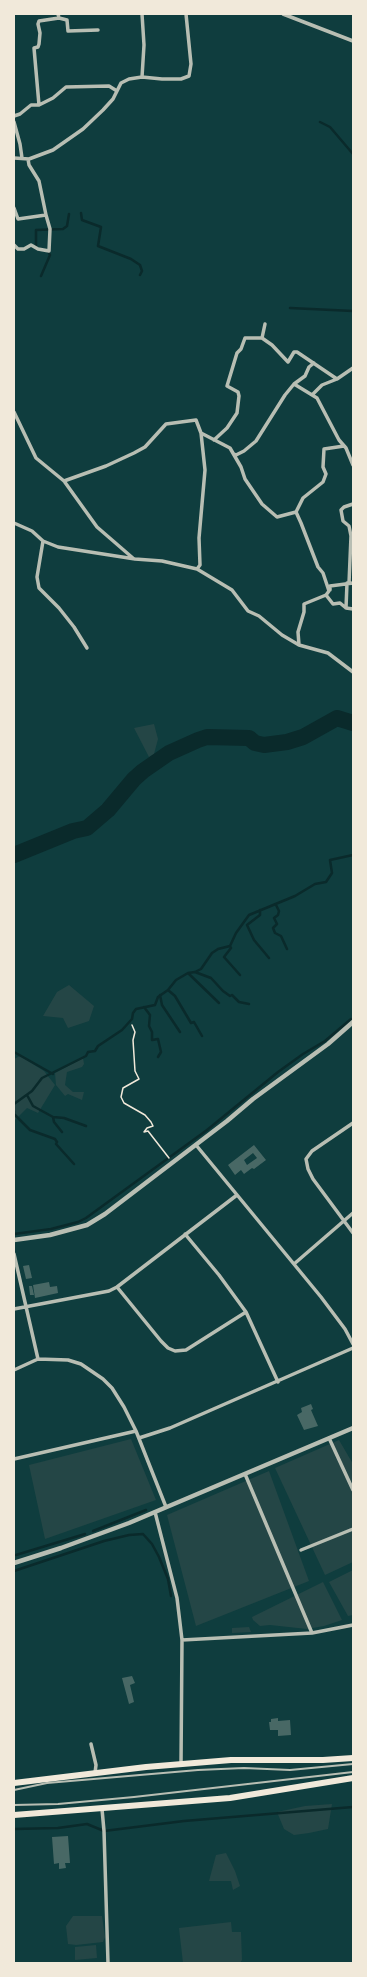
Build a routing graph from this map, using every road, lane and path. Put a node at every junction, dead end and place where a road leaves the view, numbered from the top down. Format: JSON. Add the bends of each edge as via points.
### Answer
{"nodes":[{"id":1,"x":142,"y":14,"type":"edge"},
{"id":2,"x":186,"y":14,"type":"edge"},
{"id":3,"x":283,"y":14,"type":"edge"},
{"id":4,"x":59,"y":16,"type":"edge"},
{"id":5,"x":98,"y":30,"type":"dead end"},
{"id":6,"x":353,"y":40,"type":"edge"},
{"id":7,"x":142,"y":77,"type":"junction"},
{"id":8,"x":117,"y":91,"type":"junction"},
{"id":9,"x":39,"y":105,"type":"junction"},
{"id":10,"x":14,"y":116,"type":"edge"},
{"id":11,"x":14,"y":122,"type":"edge"},
{"id":12,"x":14,"y":158,"type":"edge"},
{"id":13,"x":22,"y":158,"type":"junction"},
{"id":14,"x":28,"y":159,"type":"junction"},
{"id":15,"x":14,"y":208,"type":"edge"},
{"id":16,"x":46,"y":215,"type":"junction"},
{"id":17,"x":14,"y":245,"type":"edge"},
{"id":18,"x":265,"y":324,"type":"dead end"},
{"id":19,"x":262,"y":338,"type":"junction"},
{"id":20,"x":314,"y":363,"type":"junction"},
{"id":21,"x":353,"y":368,"type":"edge"},
{"id":22,"x":337,"y":379,"type":"junction"},
{"id":23,"x":294,"y":384,"type":"junction"},
{"id":24,"x":313,"y":394,"type":"junction"},
{"id":25,"x":14,"y":412,"type":"edge"},
{"id":26,"x":201,"y":433,"type":"junction"},
{"id":27,"x":214,"y":440,"type":"junction"},
{"id":28,"x":344,"y":446,"type":"junction"},
{"id":29,"x":234,"y":454,"type":"junction"},
{"id":30,"x":352,"y":458,"type":"edge"},
{"id":31,"x":353,"y":465,"type":"edge"},
{"id":32,"x":64,"y":481,"type":"junction"},
{"id":33,"x":353,"y":504,"type":"edge"},
{"id":34,"x":296,"y":512,"type":"junction"},
{"id":35,"x":14,"y":524,"type":"edge"},
{"id":36,"x":43,"y":541,"type":"junction"},
{"id":37,"x":135,"y":559,"type":"junction"},
{"id":38,"x":197,"y":569,"type":"junction"},
{"id":39,"x":350,"y":583,"type":"edge"},
{"id":40,"x":329,"y":591,"type":"junction"},
{"id":41,"x":326,"y":595,"type":"junction"},
{"id":42,"x":346,"y":608,"type":"junction"},
{"id":43,"x":353,"y":609,"type":"edge"},
{"id":44,"x":299,"y":645,"type":"junction"},
{"id":45,"x":87,"y":648,"type":"dead end"},
{"id":46,"x":353,"y":672,"type":"edge"},
{"id":47,"x":353,"y":1022,"type":"edge"},
{"id":48,"x":132,"y":1025,"type":"dead end"},
{"id":49,"x":353,"y":1122,"type":"edge"},
{"id":50,"x":196,"y":1144,"type":"junction"},
{"id":51,"x":172,"y":1162,"type":"junction"},
{"id":52,"x":237,"y":1195,"type":"junction"},
{"id":53,"x":353,"y":1213,"type":"edge"},
{"id":54,"x":343,"y":1221,"type":"junction"},
{"id":55,"x":353,"y":1233,"type":"edge"},
{"id":56,"x":185,"y":1234,"type":"junction"},
{"id":57,"x":14,"y":1240,"type":"edge"},
{"id":58,"x":14,"y":1254,"type":"edge"},
{"id":59,"x":294,"y":1264,"type":"junction"},
{"id":60,"x":117,"y":1287,"type":"junction"},
{"id":61,"x":27,"y":1306,"type":"junction"},
{"id":62,"x":14,"y":1309,"type":"edge"},
{"id":63,"x":246,"y":1312,"type":"junction"},
{"id":64,"x":353,"y":1344,"type":"edge"},
{"id":65,"x":353,"y":1348,"type":"edge"},
{"id":66,"x":38,"y":1359,"type":"junction"},
{"id":67,"x":14,"y":1370,"type":"edge"},
{"id":68,"x":278,"y":1382,"type":"junction"},
{"id":69,"x":353,"y":1428,"type":"edge"},
{"id":70,"x":136,"y":1431,"type":"junction"},
{"id":71,"x":139,"y":1438,"type":"junction"},
{"id":72,"x":329,"y":1438,"type":"junction"},
{"id":73,"x":14,"y":1460,"type":"edge"},
{"id":74,"x":246,"y":1474,"type":"junction"},
{"id":75,"x":353,"y":1490,"type":"edge"},
{"id":76,"x":166,"y":1508,"type":"junction"},
{"id":77,"x":155,"y":1512,"type":"junction"},
{"id":78,"x":353,"y":1529,"type":"edge"},
{"id":79,"x":301,"y":1550,"type":"dead end"},
{"id":80,"x":14,"y":1563,"type":"edge"},
{"id":81,"x":353,"y":1625,"type":"edge"},
{"id":82,"x":312,"y":1633,"type":"junction"},
{"id":83,"x":182,"y":1640,"type":"junction"},
{"id":84,"x":91,"y":1744,"type":"dead end"},
{"id":85,"x":353,"y":1758,"type":"edge"},
{"id":86,"x":353,"y":1764,"type":"edge"},
{"id":87,"x":181,"y":1766,"type":"junction"},
{"id":88,"x":353,"y":1772,"type":"edge"},
{"id":89,"x":95,"y":1773,"type":"junction"},
{"id":90,"x":353,"y":1778,"type":"edge"},
{"id":91,"x":14,"y":1783,"type":"edge"},
{"id":92,"x":14,"y":1790,"type":"edge"},
{"id":93,"x":14,"y":1805,"type":"edge"},
{"id":94,"x":102,"y":1809,"type":"junction"},
{"id":95,"x":14,"y":1815,"type":"edge"},
{"id":96,"x":108,"y":1963,"type":"edge"}],
"edges":[{"from":1,"to":7,"type":"street"},
{"from":2,"to":7,"type":"street","via":[[191,64],[189,76],[180,79]]},
{"from":3,"to":6,"type":"street"},
{"from":4,"to":5,"type":"street","via":[[67,20],[68,31]]},
{"from":4,"to":9,"type":"street","via":[[39,21],[38,24],[39,44],[34,48]]},
{"from":7,"to":8,"type":"street","via":[[121,83]]},
{"from":8,"to":9,"type":"street","via":[[109,86],[66,87]]},
{"from":8,"to":14,"type":"street","via":[[110,103],[83,129],[49,152]]},
{"from":9,"to":10,"type":"street","via":[[31,105]]},
{"from":11,"to":13,"type":"street"},
{"from":12,"to":13,"type":"street"},
{"from":13,"to":14,"type":"street"},
{"from":14,"to":16,"type":"street","via":[[39,181]]},
{"from":15,"to":16,"type":"street","via":[[18,219]]},
{"from":16,"to":17,"type":"street","via":[[50,229],[50,251],[31,245],[18,249]]},
{"from":18,"to":19,"type":"street"},
{"from":19,"to":20,"type":"street","via":[[288,362],[295,351]]},
{"from":19,"to":27,"type":"street","via":[[245,338],[237,353],[227,385],[238,392],[237,413],[228,428]]},
{"from":20,"to":22,"type":"street"},
{"from":20,"to":23,"type":"street","via":[[305,376]]},
{"from":21,"to":22,"type":"street"},
{"from":22,"to":24,"type":"street","via":[[322,385]]},
{"from":23,"to":24,"type":"street"},
{"from":23,"to":29,"type":"street","via":[[256,441],[244,451]]},
{"from":24,"to":28,"type":"street"},
{"from":25,"to":32,"type":"street","via":[[36,458]]},
{"from":26,"to":27,"type":"street"},
{"from":26,"to":32,"type":"street","via":[[196,420],[171,422],[163,426],[145,447],[134,454]]},
{"from":26,"to":38,"type":"street","via":[[205,470],[199,538],[200,565]]},
{"from":27,"to":29,"type":"street","via":[[230,448]]},
{"from":28,"to":30,"type":"street"},
{"from":28,"to":34,"type":"street","via":[[323,450],[323,467],[326,474],[323,482],[303,498]]},
{"from":29,"to":34,"type":"street","via":[[245,479],[262,504],[277,517]]},
{"from":30,"to":31,"type":"street"},
{"from":32,"to":37,"type":"street","via":[[97,526]]},
{"from":33,"to":39,"type":"street","via":[[344,506],[341,510],[343,521],[349,526],[351,536]]},
{"from":34,"to":40,"type":"street"},
{"from":35,"to":36,"type":"street","via":[[32,532]]},
{"from":36,"to":37,"type":"street","via":[[58,547]]},
{"from":36,"to":45,"type":"street","via":[[37,577],[39,588],[68,619]]},
{"from":37,"to":38,"type":"street","via":[[162,561]]},
{"from":38,"to":44,"type":"street","via":[[232,590],[248,611]]},
{"from":39,"to":40,"type":"street","via":[[330,586]]},
{"from":39,"to":42,"type":"street"},
{"from":40,"to":41,"type":"street"},
{"from":41,"to":42,"type":"street","via":[[333,604],[340,603]]},
{"from":41,"to":44,"type":"street","via":[[304,604],[298,632]]},
{"from":42,"to":43,"type":"street"},
{"from":44,"to":46,"type":"street","via":[[328,653]]},
{"from":47,"to":50,"type":"street","via":[[328,1044],[253,1098]]},
{"from":48,"to":51,"type":"path","via":[[135,1032],[135,1071],[139,1079],[123,1088],[121,1097],[151,1122],[153,1126],[146,1128],[144,1132],[148,1131]]},
{"from":49,"to":54,"type":"street","via":[[312,1151],[306,1159],[313,1179]]},
{"from":50,"to":51,"type":"street"},
{"from":50,"to":52,"type":"street"},
{"from":51,"to":57,"type":"street","via":[[87,1225],[50,1235]]},
{"from":52,"to":56,"type":"street"},
{"from":52,"to":59,"type":"street"},
{"from":53,"to":54,"type":"street"},
{"from":54,"to":55,"type":"street"},
{"from":54,"to":59,"type":"street"},
{"from":56,"to":60,"type":"street"},
{"from":56,"to":63,"type":"street","via":[[219,1274]]},
{"from":58,"to":61,"type":"street"},
{"from":59,"to":64,"type":"street","via":[[333,1313]]},
{"from":60,"to":61,"type":"street","via":[[109,1291]]},
{"from":60,"to":63,"type":"street","via":[[161,1341],[175,1351],[186,1350]]},
{"from":61,"to":62,"type":"street"},
{"from":61,"to":66,"type":"street"},
{"from":63,"to":68,"type":"street"},
{"from":65,"to":68,"type":"street"},
{"from":66,"to":67,"type":"street"},
{"from":66,"to":70,"type":"street","via":[[68,1360],[90,1370],[112,1388]]},
{"from":68,"to":71,"type":"street","via":[[170,1428]]},
{"from":69,"to":72,"type":"street"},
{"from":70,"to":71,"type":"street"},
{"from":70,"to":73,"type":"street"},
{"from":71,"to":76,"type":"street"},
{"from":72,"to":74,"type":"street"},
{"from":72,"to":75,"type":"street"},
{"from":74,"to":76,"type":"street"},
{"from":74,"to":82,"type":"street"},
{"from":76,"to":77,"type":"street"},
{"from":77,"to":80,"type":"street"},
{"from":77,"to":83,"type":"street","via":[[177,1598]]},
{"from":78,"to":79,"type":"street"},
{"from":81,"to":82,"type":"street"},
{"from":82,"to":83,"type":"street"},
{"from":83,"to":87,"type":"street"},
{"from":84,"to":89,"type":"street","via":[[96,1765]]},
{"from":85,"to":87,"type":"highway","via":[[231,1760]]},
{"from":86,"to":92,"type":"lane","via":[[290,1770],[198,1770],[47,1784]]},
{"from":87,"to":89,"type":"highway"},
{"from":88,"to":93,"type":"lane","via":[[134,1797]]},
{"from":89,"to":91,"type":"highway"},
{"from":90,"to":94,"type":"highway","via":[[230,1798]]},
{"from":94,"to":95,"type":"highway"},
{"from":94,"to":96,"type":"street"}]}
